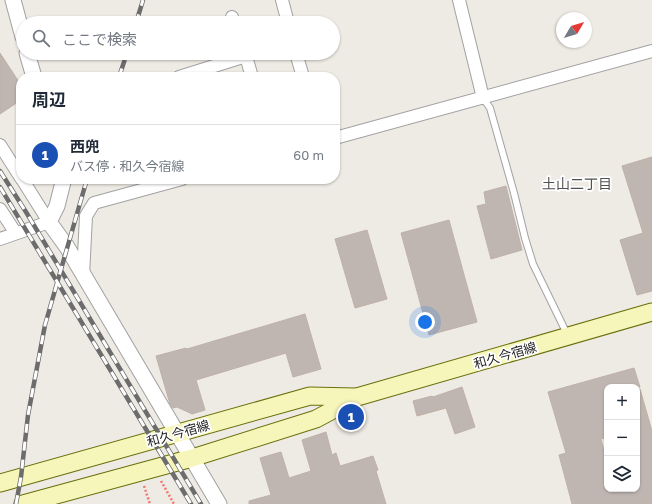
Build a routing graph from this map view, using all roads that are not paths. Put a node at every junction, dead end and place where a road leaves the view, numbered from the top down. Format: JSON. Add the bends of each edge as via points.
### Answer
{"nodes":[{"id":1,"x":13,"y":0,"type":"edge"},
{"id":2,"x":282,"y":0,"type":"edge"},
{"id":3,"x":459,"y":0,"type":"edge"},
{"id":4,"x":17,"y":16,"type":"edge"},
{"id":5,"x":286,"y":16,"type":"edge"},
{"id":6,"x":652,"y":51,"type":"edge"},
{"id":7,"x":29,"y":60,"type":"edge"},
{"id":8,"x":230,"y":60,"type":"edge"},
{"id":9,"x":247,"y":60,"type":"edge"},
{"id":10,"x":298,"y":60,"type":"edge"},
{"id":11,"x":33,"y":72,"type":"edge"},
{"id":12,"x":194,"y":72,"type":"edge"},
{"id":13,"x":250,"y":72,"type":"edge"},
{"id":14,"x":302,"y":72,"type":"edge"},
{"id":15,"x":483,"y":98,"type":"junction"},
{"id":16,"x":340,"y":137,"type":"edge"},
{"id":17,"x":0,"y":145,"type":"edge"},
{"id":18,"x":16,"y":171,"type":"edge"},
{"id":19,"x":24,"y":184,"type":"edge"},
{"id":20,"x":62,"y":184,"type":"edge"},
{"id":21,"x":164,"y":184,"type":"edge"},
{"id":22,"x":0,"y":208,"type":"edge"},
{"id":23,"x":49,"y":222,"type":"junction"},
{"id":24,"x":16,"y":232,"type":"junction"},
{"id":25,"x":0,"y":239,"type":"edge"},
{"id":26,"x":83,"y":276,"type":"junction"},
{"id":27,"x":652,"y":312,"type":"edge"},
{"id":28,"x":568,"y":336,"type":"junction"},
{"id":29,"x":357,"y":397,"type":"junction"},
{"id":30,"x":178,"y":434,"type":"junction"},
{"id":31,"x":192,"y":458,"type":"junction"},
{"id":32,"x":0,"y":483,"type":"edge"},
{"id":33,"x":23,"y":504,"type":"edge"},
{"id":34,"x":219,"y":504,"type":"edge"}],
"edges":[{"from":1,"to":4,"type":"street"},
{"from":2,"to":5,"type":"street"},
{"from":3,"to":15,"type":"street"},
{"from":6,"to":15,"type":"street"},
{"from":7,"to":11,"type":"street"},
{"from":8,"to":12,"type":"street"},
{"from":9,"to":13,"type":"street"},
{"from":10,"to":14,"type":"street"},
{"from":15,"to":16,"type":"street"},
{"from":15,"to":28,"type":"lane","via":[[490,108],[533,264]]},
{"from":17,"to":18,"type":"street"},
{"from":19,"to":23,"type":"street"},
{"from":20,"to":23,"type":"street","via":[[57,206]]},
{"from":21,"to":26,"type":"street","via":[[94,203],[86,216]]},
{"from":22,"to":24,"type":"street"},
{"from":23,"to":24,"type":"street"},
{"from":23,"to":26,"type":"street"},
{"from":24,"to":25,"type":"street"},
{"from":26,"to":30,"type":"street"},
{"from":27,"to":28,"type":"main road","name":"和久今宿線"},
{"from":28,"to":29,"type":"main road","name":"和久今宿線"},
{"from":29,"to":30,"type":"main road","name":"和久今宿線","via":[[310,396]]},
{"from":29,"to":31,"type":"main road","name":"和久今宿線","via":[[316,418]]},
{"from":30,"to":31,"type":"street"},
{"from":30,"to":32,"type":"main road","name":"和久今宿線"},
{"from":31,"to":33,"type":"main road","name":"和久今宿線"},
{"from":31,"to":34,"type":"street"}]}
